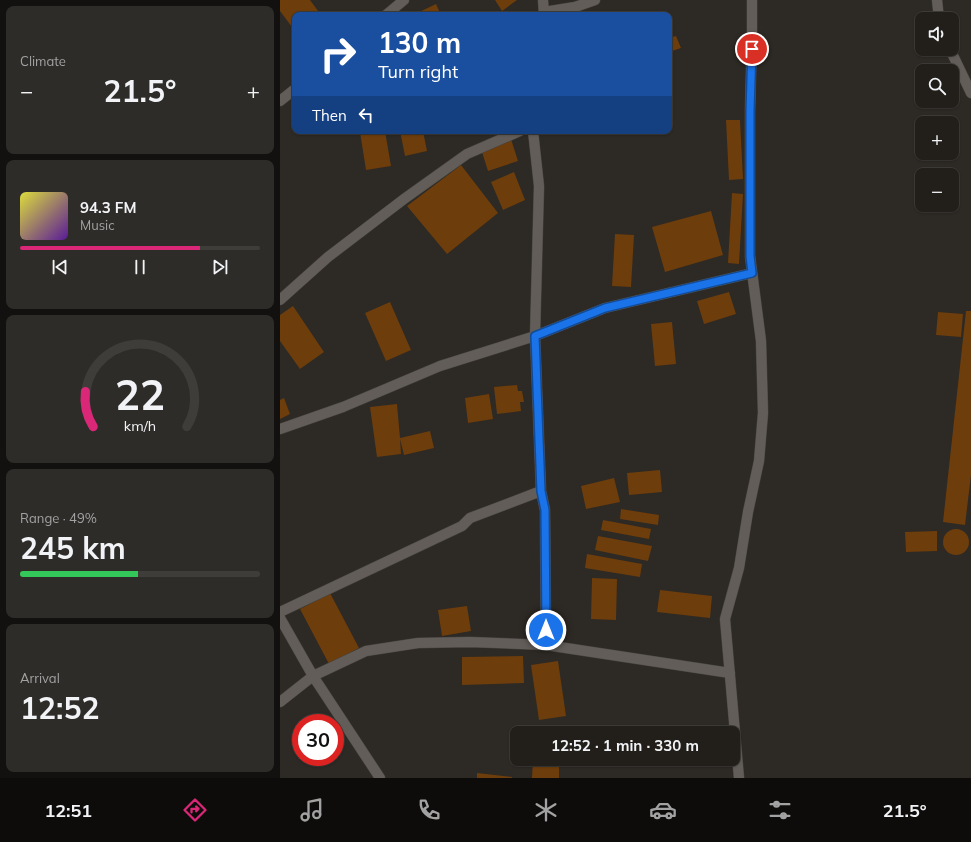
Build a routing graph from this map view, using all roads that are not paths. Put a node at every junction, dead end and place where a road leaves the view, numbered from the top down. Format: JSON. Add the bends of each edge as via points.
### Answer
{"nodes":[{"id":1,"x":404,"y":0,"type":"edge"},
{"id":2,"x":543,"y":0,"type":"edge"},
{"id":3,"x":595,"y":0,"type":"edge"},
{"id":4,"x":752,"y":0,"type":"edge"},
{"id":5,"x":937,"y":0,"type":"edge"},
{"id":6,"x":390,"y":12,"type":"edge"},
{"id":7,"x":544,"y":12,"type":"edge"},
{"id":8,"x":554,"y":12,"type":"edge"},
{"id":9,"x":938,"y":12,"type":"edge"},
{"id":10,"x":953,"y":56,"type":"edge"},
{"id":11,"x":292,"y":91,"type":"edge"},
{"id":12,"x":971,"y":93,"type":"edge"},
{"id":13,"x":280,"y":101,"type":"edge"},
{"id":14,"x":513,"y":134,"type":"edge"},
{"id":15,"x":533,"y":134,"type":"edge"},
{"id":16,"x":752,"y":273,"type":"junction"},
{"id":17,"x":280,"y":300,"type":"edge"},
{"id":18,"x":535,"y":336,"type":"junction"},
{"id":19,"x":280,"y":429,"type":"edge"},
{"id":20,"x":541,"y":491,"type":"junction"},
{"id":21,"x":280,"y":612,"type":"edge"},
{"id":22,"x":280,"y":618,"type":"edge"},
{"id":23,"x":546,"y":645,"type":"junction"},
{"id":24,"x":730,"y":673,"type":"junction"},
{"id":25,"x":313,"y":676,"type":"junction"},
{"id":26,"x":280,"y":702,"type":"edge"},
{"id":27,"x":380,"y":778,"type":"edge"},
{"id":28,"x":739,"y":778,"type":"edge"}],
"edges":[{"from":1,"to":6,"type":"street"},
{"from":2,"to":7,"type":"street"},
{"from":3,"to":8,"type":"street","via":[[575,8]]},
{"from":4,"to":16,"type":"street"},
{"from":5,"to":9,"type":"street"},
{"from":10,"to":12,"type":"street"},
{"from":11,"to":13,"type":"street"},
{"from":14,"to":17,"type":"street","via":[[467,154],[404,198],[328,257]]},
{"from":15,"to":18,"type":"street","via":[[539,186]]},
{"from":16,"to":18,"type":"street","via":[[605,308]]},
{"from":16,"to":24,"type":"street","via":[[761,341],[763,413],[759,461],[739,568],[724,619]]},
{"from":18,"to":19,"type":"street","via":[[440,366],[343,407]]},
{"from":18,"to":20,"type":"street"},
{"from":20,"to":21,"type":"street","via":[[470,518],[462,526]]},
{"from":20,"to":23,"type":"street","via":[[545,510]]},
{"from":22,"to":25,"type":"street"},
{"from":23,"to":24,"type":"street"},
{"from":23,"to":25,"type":"street","via":[[418,643],[366,651]]},
{"from":24,"to":28,"type":"street"},
{"from":25,"to":26,"type":"street"},
{"from":25,"to":27,"type":"street"}]}
